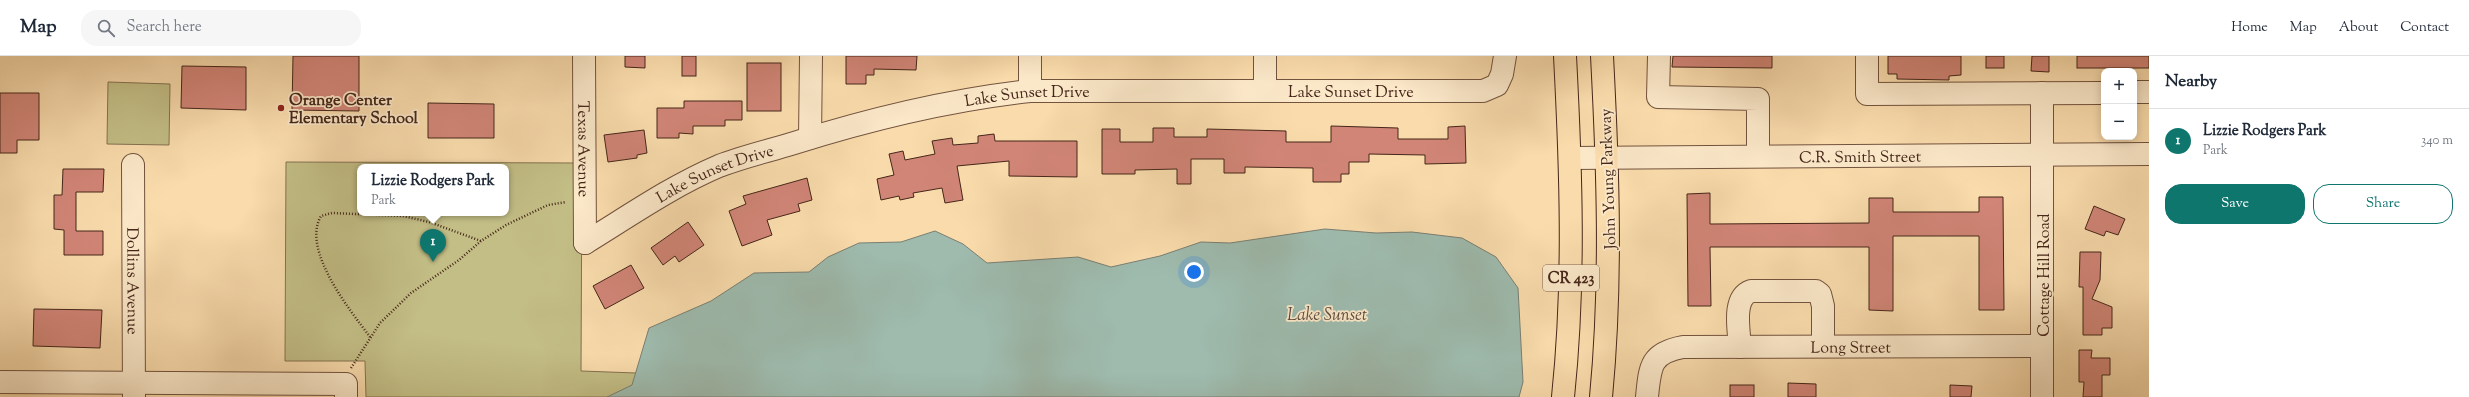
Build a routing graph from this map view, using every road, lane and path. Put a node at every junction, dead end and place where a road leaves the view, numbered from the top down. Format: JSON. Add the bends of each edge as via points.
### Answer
{"nodes":[{"id":1,"x":584,"y":56,"type":"edge"},
{"id":2,"x":811,"y":56,"type":"edge"},
{"id":3,"x":1030,"y":56,"type":"edge"},
{"id":4,"x":1265,"y":56,"type":"edge"},
{"id":5,"x":1505,"y":56,"type":"edge"},
{"id":6,"x":1565,"y":56,"type":"edge"},
{"id":7,"x":1602,"y":56,"type":"edge"},
{"id":8,"x":1659,"y":56,"type":"edge"},
{"id":9,"x":1867,"y":56,"type":"edge"},
{"id":10,"x":1265,"y":90,"type":"junction"},
{"id":11,"x":1030,"y":92,"type":"junction"},
{"id":12,"x":2137,"y":92,"type":"edge"},
{"id":13,"x":2149,"y":92,"type":"edge"},
{"id":14,"x":2042,"y":93,"type":"junction"},
{"id":15,"x":2101,"y":93,"type":"edge"},
{"id":16,"x":810,"y":138,"type":"junction"},
{"id":17,"x":2044,"y":153,"type":"junction"},
{"id":18,"x":2149,"y":154,"type":"edge"},
{"id":19,"x":1758,"y":156,"type":"junction"},
{"id":20,"x":1607,"y":157,"type":"junction"},
{"id":21,"x":1570,"y":158,"type":"junction"},
{"id":22,"x":133,"y":165,"type":"dead end"},
{"id":23,"x":585,"y":204,"type":"junction"},
{"id":24,"x":357,"y":214,"type":"edge"},
{"id":25,"x":403,"y":216,"type":"edge"},
{"id":26,"x":481,"y":241,"type":"junction"},
{"id":27,"x":585,"y":243,"type":"joint"},
{"id":28,"x":370,"y":337,"type":"junction"},
{"id":29,"x":1740,"y":346,"type":"junction"},
{"id":30,"x":1823,"y":346,"type":"junction"},
{"id":31,"x":2042,"y":346,"type":"junction"},
{"id":32,"x":0,"y":382,"type":"edge"},
{"id":33,"x":134,"y":391,"type":"edge"},
{"id":34,"x":346,"y":391,"type":"edge"},
{"id":35,"x":1563,"y":397,"type":"edge"},
{"id":36,"x":1600,"y":397,"type":"edge"},
{"id":37,"x":1647,"y":397,"type":"edge"},
{"id":38,"x":2042,"y":397,"type":"edge"}],
"edges":[{"from":1,"to":23,"type":"street","name":"Texas Avenue"},
{"from":2,"to":16,"type":"street"},
{"from":3,"to":11,"type":"street"},
{"from":4,"to":10,"type":"street"},
{"from":5,"to":10,"type":"street","name":"Lake Sunset Drive","via":[[1497,85],[1483,91]]},
{"from":6,"to":21,"type":"main road","number":"CR 423"},
{"from":7,"to":20,"type":"main road","name":"John Young Parkway","number":"CR 423"},
{"from":8,"to":19,"type":"street","via":[[1658,96],[1758,99]]},
{"from":9,"to":14,"type":"street","via":[[1867,94]]},
{"from":10,"to":11,"type":"street","name":"Lake Sunset Drive"},
{"from":11,"to":16,"type":"street","name":"Lake Sunset Drive","via":[[976,97],[925,107]]},
{"from":12,"to":13,"type":"street"},
{"from":14,"to":15,"type":"street"},
{"from":14,"to":17,"type":"street","name":"Cottage Hill Road"},
{"from":16,"to":27,"type":"street","name":"Lake Sunset Drive","via":[[720,166],[673,189]]},
{"from":17,"to":18,"type":"street","name":"C.R. Smith Street"},
{"from":17,"to":19,"type":"street","name":"C.R. Smith Street"},
{"from":17,"to":31,"type":"street","name":"Cottage Hill Road"},
{"from":19,"to":20,"type":"street","name":"C.R. Smith Street"},
{"from":20,"to":21,"type":"street","name":"C.R. Smith Street"},
{"from":20,"to":36,"type":"main road","name":"John Young Parkway","number":"CR 423","via":[[1609,261]]},
{"from":21,"to":35,"type":"main road","number":"CR 423","via":[[1572,266]]},
{"from":22,"to":33,"type":"street","name":"Dollins Avenue"},
{"from":23,"to":26,"type":"path","via":[[563,202],[548,205],[528,213]]},
{"from":23,"to":27,"type":"street","name":"Texas Avenue"},
{"from":24,"to":28,"type":"path","via":[[332,213],[321,216],[316,225],[315,243],[320,258],[349,309]]},
{"from":25,"to":26,"type":"path","via":[[429,222]]},
{"from":26,"to":28,"type":"path","via":[[459,260],[406,297],[391,310]]},
{"from":28,"to":34,"type":"path","via":[[347,373]]},
{"from":29,"to":30,"type":"street","name":"Long Street"},
{"from":29,"to":30,"type":"street","via":[[1739,302],[1751,291],[1820,294],[1823,306]]},
{"from":29,"to":37,"type":"street","name":"Long Street","via":[[1683,347],[1660,354],[1652,363]]},
{"from":30,"to":31,"type":"street","name":"Long Street"},
{"from":31,"to":38,"type":"street","name":"Cottage Hill Road"},
{"from":32,"to":33,"type":"street"},
{"from":33,"to":34,"type":"street"}]}
